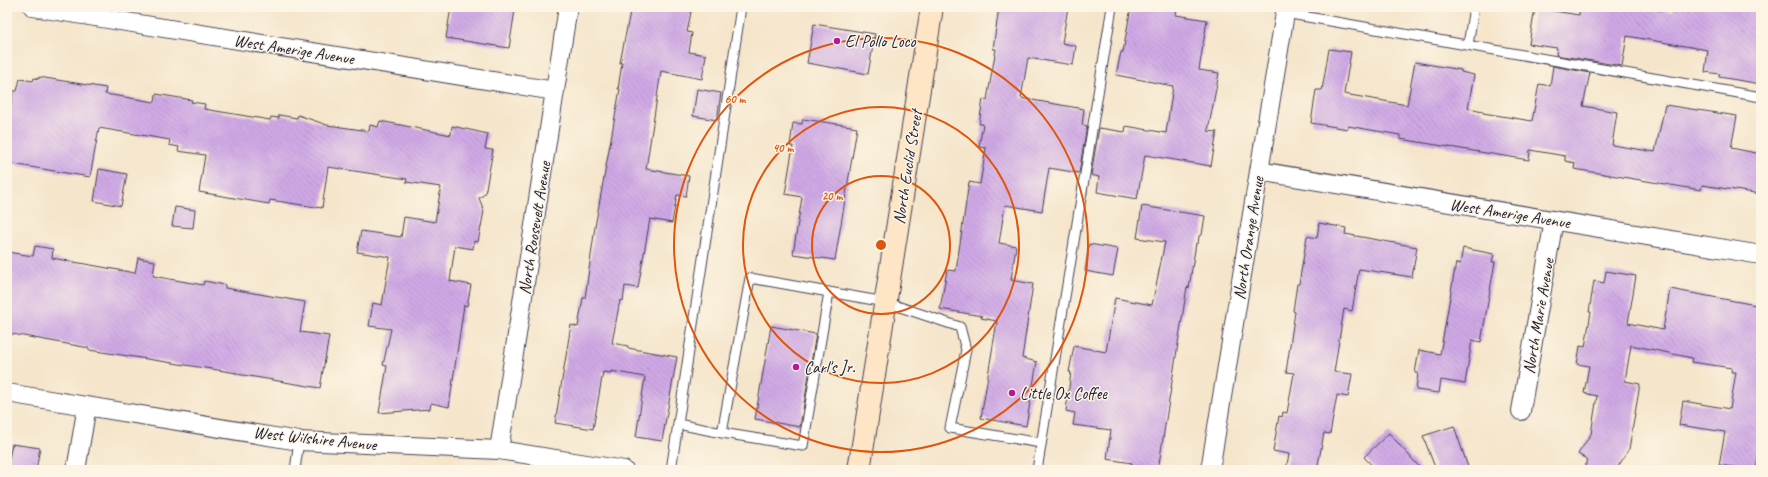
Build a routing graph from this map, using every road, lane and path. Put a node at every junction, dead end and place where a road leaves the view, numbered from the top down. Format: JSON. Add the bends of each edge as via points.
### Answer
{"nodes":[{"id":1,"x":33,"y":7,"type":"edge"},
{"id":2,"x":568,"y":7,"type":"edge"},
{"id":3,"x":741,"y":7,"type":"edge"},
{"id":4,"x":932,"y":7,"type":"edge"},
{"id":5,"x":1112,"y":7,"type":"edge"},
{"id":6,"x":1474,"y":7,"type":"edge"},
{"id":7,"x":1286,"y":10,"type":"edge"},
{"id":8,"x":1468,"y":45,"type":"junction"},
{"id":9,"x":556,"y":91,"type":"junction"},
{"id":10,"x":1761,"y":97,"type":"edge"},
{"id":11,"x":1259,"y":171,"type":"junction"},
{"id":12,"x":1554,"y":220,"type":"junction"},
{"id":13,"x":1761,"y":254,"type":"edge"},
{"id":14,"x":829,"y":292,"type":"junction"},
{"id":15,"x":885,"y":302,"type":"junction"},
{"id":16,"x":7,"y":393,"type":"edge"},
{"id":17,"x":87,"y":406,"type":"junction"},
{"id":18,"x":1521,"y":411,"type":"dead end"},
{"id":19,"x":678,"y":424,"type":"junction"},
{"id":20,"x":722,"y":433,"type":"junction"},
{"id":21,"x":299,"y":440,"type":"junction"},
{"id":22,"x":1041,"y":443,"type":"junction"},
{"id":23,"x":499,"y":450,"type":"junction"},
{"id":24,"x":76,"y":470,"type":"edge"},
{"id":25,"x":295,"y":470,"type":"edge"},
{"id":26,"x":624,"y":470,"type":"edge"},
{"id":27,"x":671,"y":470,"type":"edge"},
{"id":28,"x":859,"y":470,"type":"edge"},
{"id":29,"x":1036,"y":470,"type":"edge"},
{"id":30,"x":1210,"y":470,"type":"edge"}],
"edges":[{"from":1,"to":9,"type":"street","name":"West Amerige Avenue"},
{"from":2,"to":9,"type":"street","name":"North Roosevelt Avenue"},
{"from":3,"to":19,"type":"lane"},
{"from":4,"to":15,"type":"main road","name":"North Euclid Street"},
{"from":5,"to":22,"type":"lane"},
{"from":6,"to":8,"type":"lane"},
{"from":7,"to":8,"type":"lane"},
{"from":7,"to":11,"type":"street","name":"North Orange Avenue"},
{"from":8,"to":10,"type":"lane"},
{"from":9,"to":23,"type":"street","name":"North Roosevelt Avenue"},
{"from":11,"to":12,"type":"street","name":"West Amerige Avenue"},
{"from":11,"to":30,"type":"street","name":"North Orange Avenue"},
{"from":12,"to":13,"type":"street","name":"West Amerige Avenue"},
{"from":12,"to":18,"type":"street","name":"North Marie Avenue"},
{"from":14,"to":15,"type":"lane"},
{"from":14,"to":20,"type":"lane","via":[[750,278]]},
{"from":14,"to":20,"type":"lane","via":[[804,446]]},
{"from":15,"to":22,"type":"lane","via":[[960,327],[966,350],[950,428]]},
{"from":15,"to":28,"type":"main road","name":"North Euclid Street"},
{"from":16,"to":17,"type":"street","name":"West Wilshire Avenue"},
{"from":17,"to":21,"type":"street","name":"West Wilshire Avenue"},
{"from":17,"to":24,"type":"street"},
{"from":19,"to":20,"type":"lane"},
{"from":19,"to":27,"type":"lane"},
{"from":21,"to":23,"type":"street","name":"West Wilshire Avenue"},
{"from":21,"to":25,"type":"lane"},
{"from":22,"to":29,"type":"lane"},
{"from":23,"to":26,"type":"street","name":"West Wilshire Avenue"}]}
